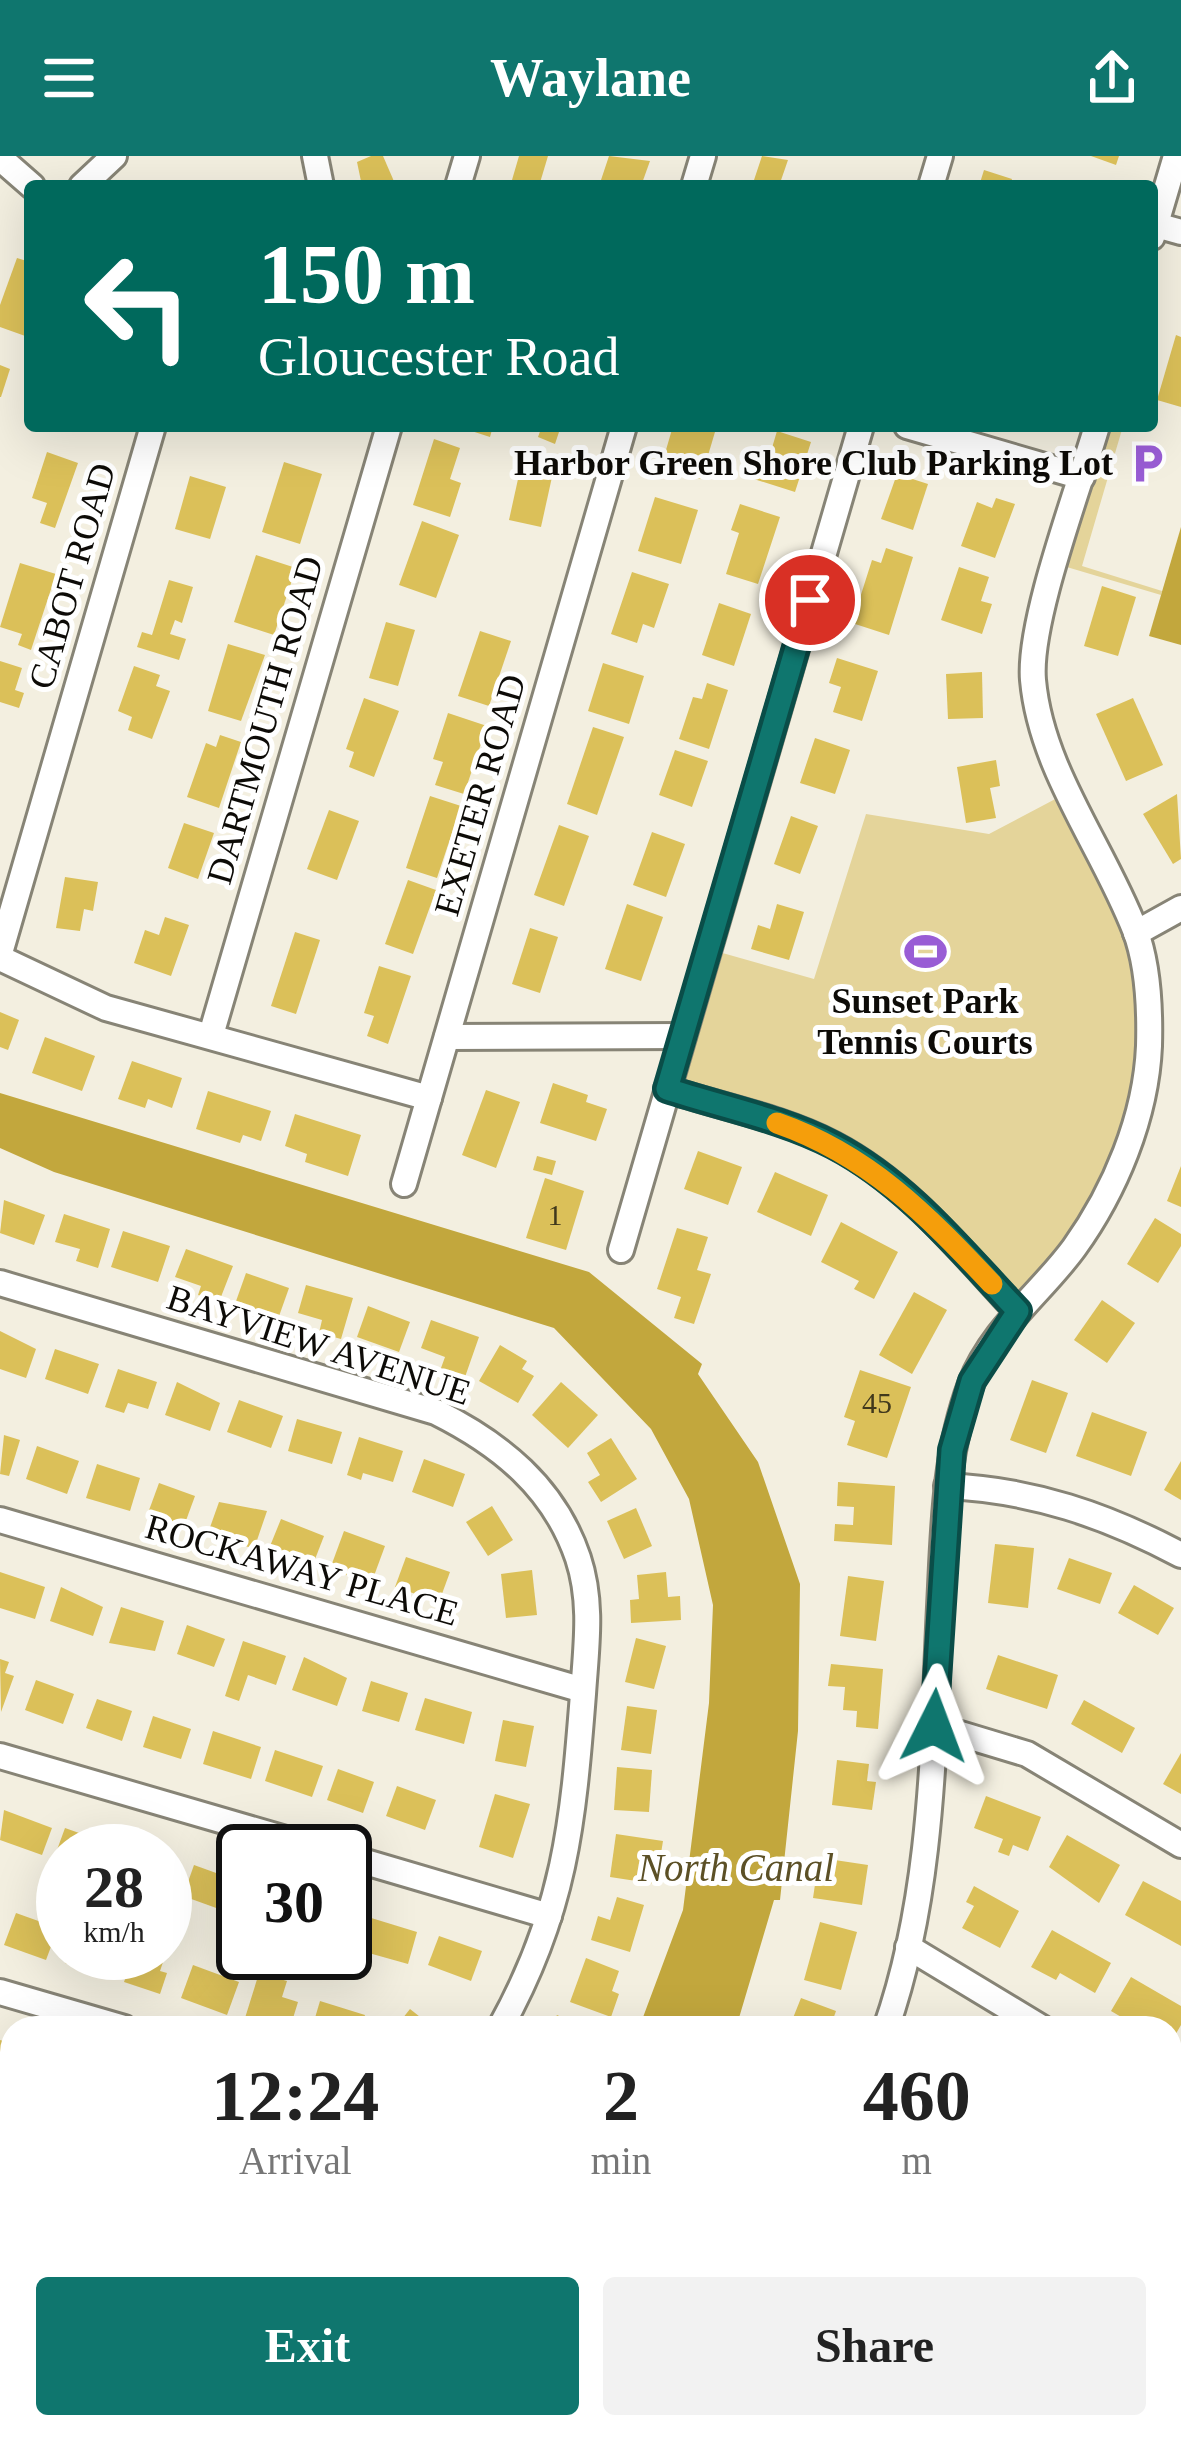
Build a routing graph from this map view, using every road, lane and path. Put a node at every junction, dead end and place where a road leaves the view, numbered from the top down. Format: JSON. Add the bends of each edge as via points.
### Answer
{"nodes":[{"id":1,"x":114,"y":156,"type":"edge"},
{"id":2,"x":1176,"y":156,"type":"edge"},
{"id":3,"x":0,"y":157,"type":"edge"},
{"id":4,"x":25,"y":180,"type":"edge"},
{"id":5,"x":88,"y":180,"type":"edge"},
{"id":6,"x":1158,"y":217,"type":"edge"},
{"id":7,"x":151,"y":432,"type":"edge"},
{"id":8,"x":387,"y":432,"type":"edge"},
{"id":9,"x":622,"y":432,"type":"edge"},
{"id":10,"x":859,"y":432,"type":"edge"},
{"id":11,"x":928,"y":432,"type":"edge"},
{"id":12,"x":1095,"y":432,"type":"edge"},
{"id":13,"x":1082,"y":477,"type":"junction"},
{"id":14,"x":1181,"y":908,"type":"edge"},
{"id":15,"x":1136,"y":933,"type":"junction"},
{"id":16,"x":0,"y":956,"type":"edge"},
{"id":17,"x":211,"y":1035,"type":"junction"},
{"id":18,"x":683,"y":1036,"type":"junction"},
{"id":19,"x":447,"y":1037,"type":"junction"},
{"id":20,"x":667,"y":1089,"type":"junction"},
{"id":21,"x":429,"y":1098,"type":"junction"},
{"id":22,"x":404,"y":1184,"type":"dead end"},
{"id":23,"x":621,"y":1250,"type":"dead end"},
{"id":24,"x":0,"y":1283,"type":"edge"},
{"id":25,"x":1018,"y":1311,"type":"junction"},
{"id":26,"x":947,"y":1486,"type":"junction"},
{"id":27,"x":0,"y":1520,"type":"edge"},
{"id":28,"x":1181,"y":1555,"type":"edge"},
{"id":29,"x":583,"y":1690,"type":"junction"},
{"id":30,"x":934,"y":1726,"type":"junction"},
{"id":31,"x":0,"y":1756,"type":"edge"},
{"id":32,"x":235,"y":1824,"type":"edge"},
{"id":33,"x":1181,"y":1845,"type":"edge"},
{"id":34,"x":372,"y":1864,"type":"edge"},
{"id":35,"x":549,"y":1916,"type":"junction"},
{"id":36,"x":908,"y":1947,"type":"junction"},
{"id":37,"x":0,"y":1992,"type":"edge"},
{"id":38,"x":83,"y":2016,"type":"edge"},
{"id":39,"x":507,"y":2016,"type":"edge"},
{"id":40,"x":889,"y":2016,"type":"edge"},
{"id":41,"x":1022,"y":2016,"type":"edge"}],
"edges":[{"from":1,"to":5,"type":"street"},
{"from":2,"to":6,"type":"street"},
{"from":3,"to":4,"type":"street"},
{"from":7,"to":16,"type":"street","name":"CABOT ROAD"},
{"from":8,"to":17,"type":"street","name":"DARTMOUTH ROAD"},
{"from":9,"to":19,"type":"street","name":"EXETER ROAD"},
{"from":10,"to":18,"type":"street"},
{"from":11,"to":13,"type":"street"},
{"from":12,"to":13,"type":"street"},
{"from":13,"to":15,"type":"street","via":[[1037,632],[1033,678],[1053,756]]},
{"from":14,"to":15,"type":"street"},
{"from":15,"to":25,"type":"street","via":[[1149,1050],[1132,1137],[1074,1248]]},
{"from":16,"to":17,"type":"street","via":[[106,1008]]},
{"from":17,"to":21,"type":"street"},
{"from":18,"to":19,"type":"street"},
{"from":18,"to":20,"type":"street"},
{"from":19,"to":21,"type":"street","name":"EXETER ROAD"},
{"from":20,"to":23,"type":"street"},
{"from":20,"to":25,"type":"street","via":[[857,1159],[909,1196]]},
{"from":21,"to":22,"type":"street","name":"EXETER ROAD"},
{"from":24,"to":29,"type":"street","name":"BAYVIEW AVENUE","via":[[436,1412],[484,1436],[539,1488],[578,1557],[589,1613]]},
{"from":25,"to":26,"type":"street","via":[[972,1381]]},
{"from":26,"to":28,"type":"street","via":[[1088,1510]]},
{"from":26,"to":30,"type":"street"},
{"from":27,"to":29,"type":"street","name":"ROCKAWAY PLACE"},
{"from":29,"to":35,"type":"street","name":"BAYVIEW AVENUE","via":[[572,1837]]},
{"from":30,"to":33,"type":"street","via":[[1027,1754]]},
{"from":30,"to":36,"type":"street"},
{"from":31,"to":32,"type":"street"},
{"from":34,"to":35,"type":"street"},
{"from":35,"to":39,"type":"street","name":"BAYVIEW AVENUE","via":[[532,1972]]},
{"from":36,"to":40,"type":"street"},
{"from":36,"to":41,"type":"street"},
{"from":37,"to":38,"type":"street"}]}
